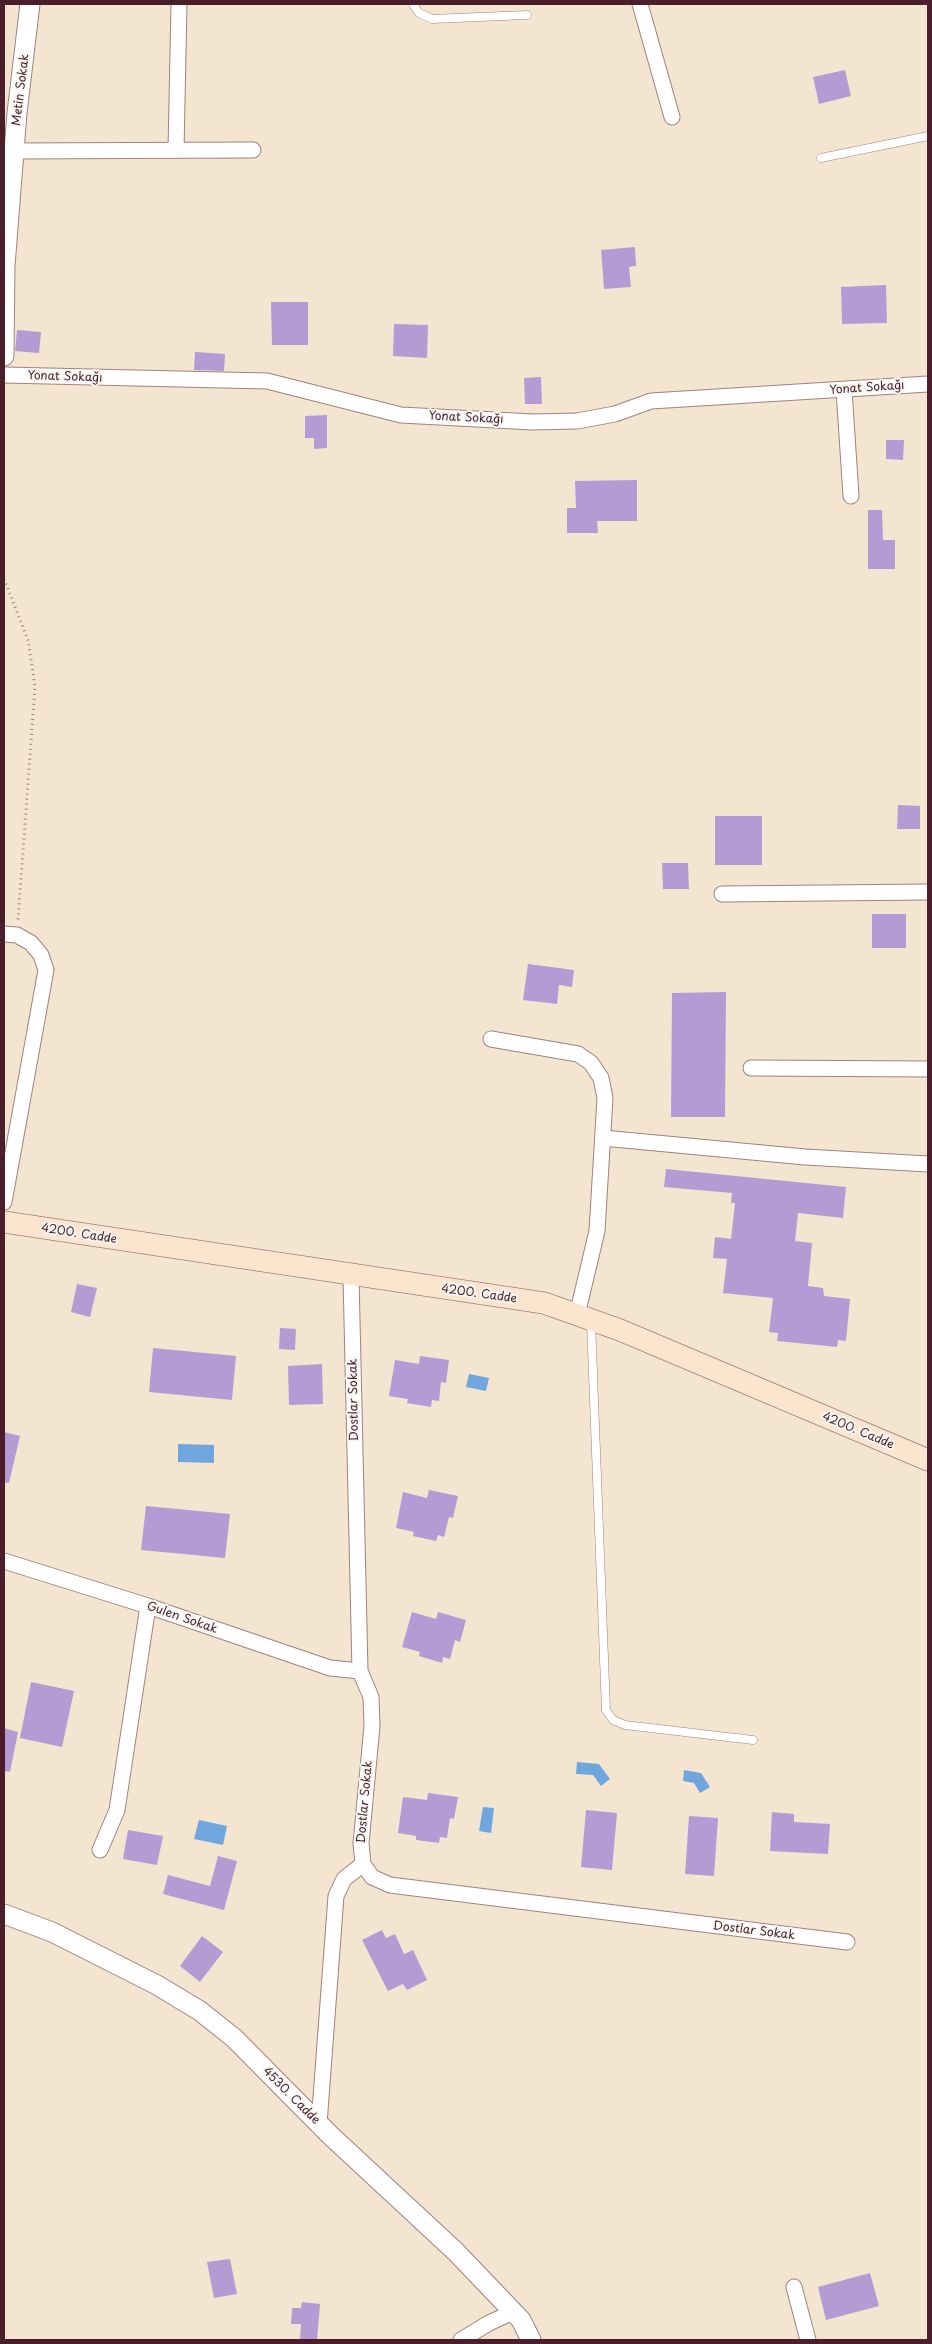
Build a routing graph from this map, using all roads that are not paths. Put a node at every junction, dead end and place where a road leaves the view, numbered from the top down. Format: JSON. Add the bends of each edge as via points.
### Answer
{"nodes":[{"id":1,"x":30,"y":4,"type":"edge"},
{"id":2,"x":179,"y":4,"type":"edge"},
{"id":3,"x":413,"y":4,"type":"edge"},
{"id":4,"x":640,"y":4,"type":"edge"},
{"id":5,"x":527,"y":15,"type":"dead end"},
{"id":6,"x":672,"y":117,"type":"dead end"},
{"id":7,"x":928,"y":136,"type":"edge"},
{"id":8,"x":176,"y":150,"type":"junction"},
{"id":9,"x":253,"y":150,"type":"dead end"},
{"id":10,"x":9,"y":152,"type":"edge"},
{"id":11,"x":821,"y":158,"type":"dead end"},
{"id":12,"x":4,"y":356,"type":"edge"},
{"id":13,"x":4,"y":376,"type":"edge"},
{"id":14,"x":928,"y":384,"type":"edge"},
{"id":15,"x":844,"y":390,"type":"junction"},
{"id":16,"x":851,"y":496,"type":"dead end"},
{"id":17,"x":928,"y":892,"type":"edge"},
{"id":18,"x":722,"y":894,"type":"dead end"},
{"id":19,"x":10,"y":935,"type":"edge"},
{"id":20,"x":491,"y":1039,"type":"dead end"},
{"id":21,"x":751,"y":1068,"type":"dead end"},
{"id":22,"x":928,"y":1069,"type":"edge"},
{"id":23,"x":603,"y":1138,"type":"junction"},
{"id":24,"x":928,"y":1164,"type":"edge"},
{"id":25,"x":4,"y":1202,"type":"edge"},
{"id":26,"x":4,"y":1222,"type":"edge"},
{"id":27,"x":351,"y":1276,"type":"junction"},
{"id":28,"x":584,"y":1317,"type":"junction"},
{"id":29,"x":928,"y":1460,"type":"edge"},
{"id":30,"x":4,"y":1561,"type":"edge"},
{"id":31,"x":148,"y":1606,"type":"junction"},
{"id":32,"x":360,"y":1671,"type":"junction"},
{"id":33,"x":753,"y":1740,"type":"dead end"},
{"id":34,"x":100,"y":1850,"type":"dead end"},
{"id":35,"x":363,"y":1864,"type":"junction"},
{"id":36,"x":4,"y":1914,"type":"edge"},
{"id":37,"x":847,"y":1942,"type":"dead end"},
{"id":38,"x":319,"y":2124,"type":"junction"},
{"id":39,"x":794,"y":2286,"type":"dead end"},
{"id":40,"x":513,"y":2312,"type":"junction"},
{"id":41,"x":461,"y":2340,"type":"edge"},
{"id":42,"x":531,"y":2340,"type":"edge"},
{"id":43,"x":808,"y":2340,"type":"edge"}],
"edges":[{"from":1,"to":10,"type":"street","name":"Metin Sokak"},
{"from":2,"to":8,"type":"street"},
{"from":3,"to":5,"type":"lane","via":[[419,13],[432,19]]},
{"from":4,"to":6,"type":"street"},
{"from":7,"to":11,"type":"lane"},
{"from":8,"to":9,"type":"street"},
{"from":8,"to":10,"type":"street"},
{"from":10,"to":12,"type":"street","name":"Metin Sokak"},
{"from":13,"to":15,"type":"street","name":"Yonat Sokağı","via":[[267,381],[401,415],[533,422],[577,421],[615,414],[651,401]]},
{"from":14,"to":15,"type":"street","name":"Yonat Sokağı"},
{"from":15,"to":16,"type":"street"},
{"from":17,"to":18,"type":"street"},
{"from":19,"to":25,"type":"street","via":[[36,948],[46,970]]},
{"from":20,"to":23,"type":"street","via":[[578,1054],[591,1063],[604,1088]]},
{"from":21,"to":22,"type":"street"},
{"from":23,"to":24,"type":"street","via":[[805,1157]]},
{"from":23,"to":28,"type":"street","via":[[597,1231]]},
{"from":26,"to":27,"type":"main road","name":"4200. Cadde"},
{"from":27,"to":28,"type":"main road","name":"4200. Cadde","via":[[544,1303]]},
{"from":27,"to":32,"type":"street","name":"Dostlar Sokak"},
{"from":28,"to":29,"type":"main road","name":"4200. Cadde"},
{"from":28,"to":33,"type":"lane","via":[[606,1710],[613,1720],[625,1725]]},
{"from":30,"to":31,"type":"street","name":"Gulen Sokak"},
{"from":31,"to":32,"type":"street","name":"Gulen Sokak","via":[[330,1668]]},
{"from":31,"to":34,"type":"street","via":[[118,1810]]},
{"from":32,"to":35,"type":"street","name":"Dostlar Sokak","via":[[371,1697],[372,1726],[361,1843]]},
{"from":35,"to":37,"type":"street","name":"Dostlar Sokak","via":[[372,1877],[390,1884]]},
{"from":35,"to":38,"type":"street","via":[[344,1879],[336,1896]]},
{"from":36,"to":38,"type":"street","name":"4530. Cadde","via":[[70,1941],[157,1985],[200,2011],[234,2038]]},
{"from":38,"to":40,"type":"street","name":"4530. Cadde","via":[[456,2252]]},
{"from":39,"to":43,"type":"street"},
{"from":40,"to":41,"type":"street"},
{"from":40,"to":42,"type":"street","name":"4530. Cadde"}]}
